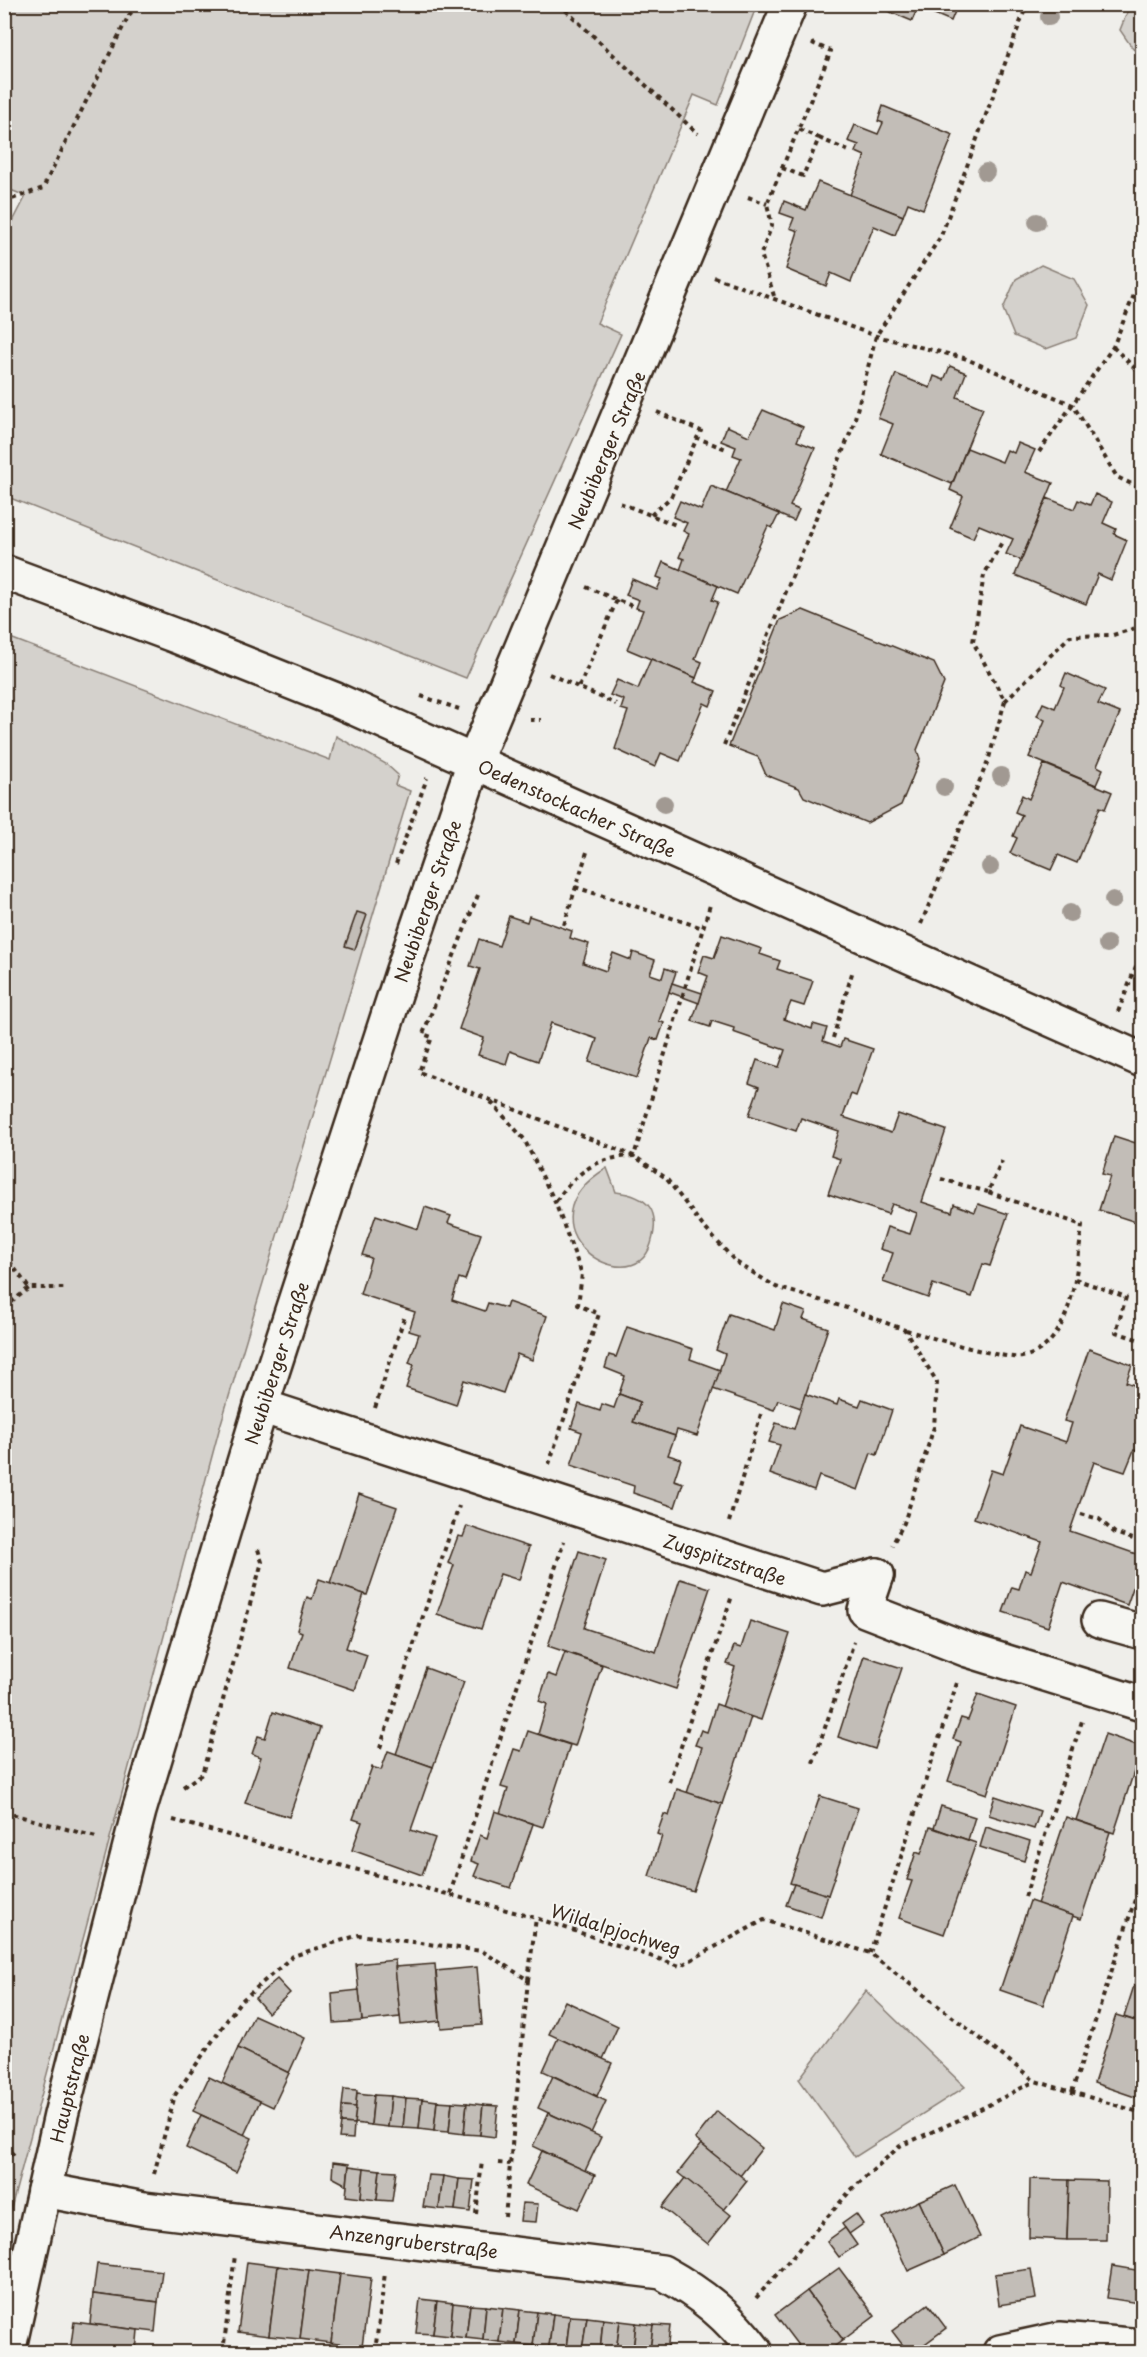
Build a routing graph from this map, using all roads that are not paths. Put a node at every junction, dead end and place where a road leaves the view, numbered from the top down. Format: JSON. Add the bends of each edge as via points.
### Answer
{"nodes":[{"id":1,"x":785,"y":17,"type":"edge"},
{"id":2,"x":4,"y":573,"type":"edge"},
{"id":3,"x":474,"y":762,"type":"junction"},
{"id":4,"x":1143,"y":1060,"type":"edge"},
{"id":5,"x":261,"y":1406,"type":"junction"},
{"id":6,"x":822,"y":1589,"type":"junction"},
{"id":7,"x":865,"y":1610,"type":"junction"},
{"id":8,"x":1099,"y":1620,"type":"dead end"},
{"id":9,"x":1143,"y":1632,"type":"edge"},
{"id":10,"x":1143,"y":1704,"type":"edge"},
{"id":11,"x":135,"y":1827,"type":"joint"},
{"id":12,"x":44,"y":2190,"type":"junction"},
{"id":13,"x":1143,"y":2346,"type":"edge"},
{"id":14,"x":8,"y":2352,"type":"edge"},
{"id":15,"x":756,"y":2352,"type":"edge"},
{"id":16,"x":1000,"y":2352,"type":"edge"}],
"edges":[{"from":1,"to":3,"type":"street","name":"Neubiberger Straße"},
{"from":2,"to":3,"type":"street","name":"Oedenstockacher Straße","via":[[286,680]]},
{"from":3,"to":4,"type":"street","name":"Oedenstockacher Straße"},
{"from":3,"to":5,"type":"street","name":"Neubiberger Straße"},
{"from":5,"to":6,"type":"street","name":"Zugspitzstraße"},
{"from":5,"to":11,"type":"street","name":"Neubiberger Straße"},
{"from":6,"to":7,"type":"street","name":"Zugspitzstraße"},
{"from":6,"to":7,"type":"street","via":[[877,1575]]},
{"from":7,"to":10,"type":"street","via":[[968,1650]]},
{"from":8,"to":9,"type":"street"},
{"from":11,"to":12,"type":"street","name":"Hauptstraße"},
{"from":12,"to":14,"type":"street","name":"Hauptstraße"},
{"from":12,"to":15,"type":"street","name":"Anzengruberstraße","via":[[144,2209],[662,2272],[734,2323]]},
{"from":13,"to":16,"type":"street","via":[[1060,2339]]}]}
